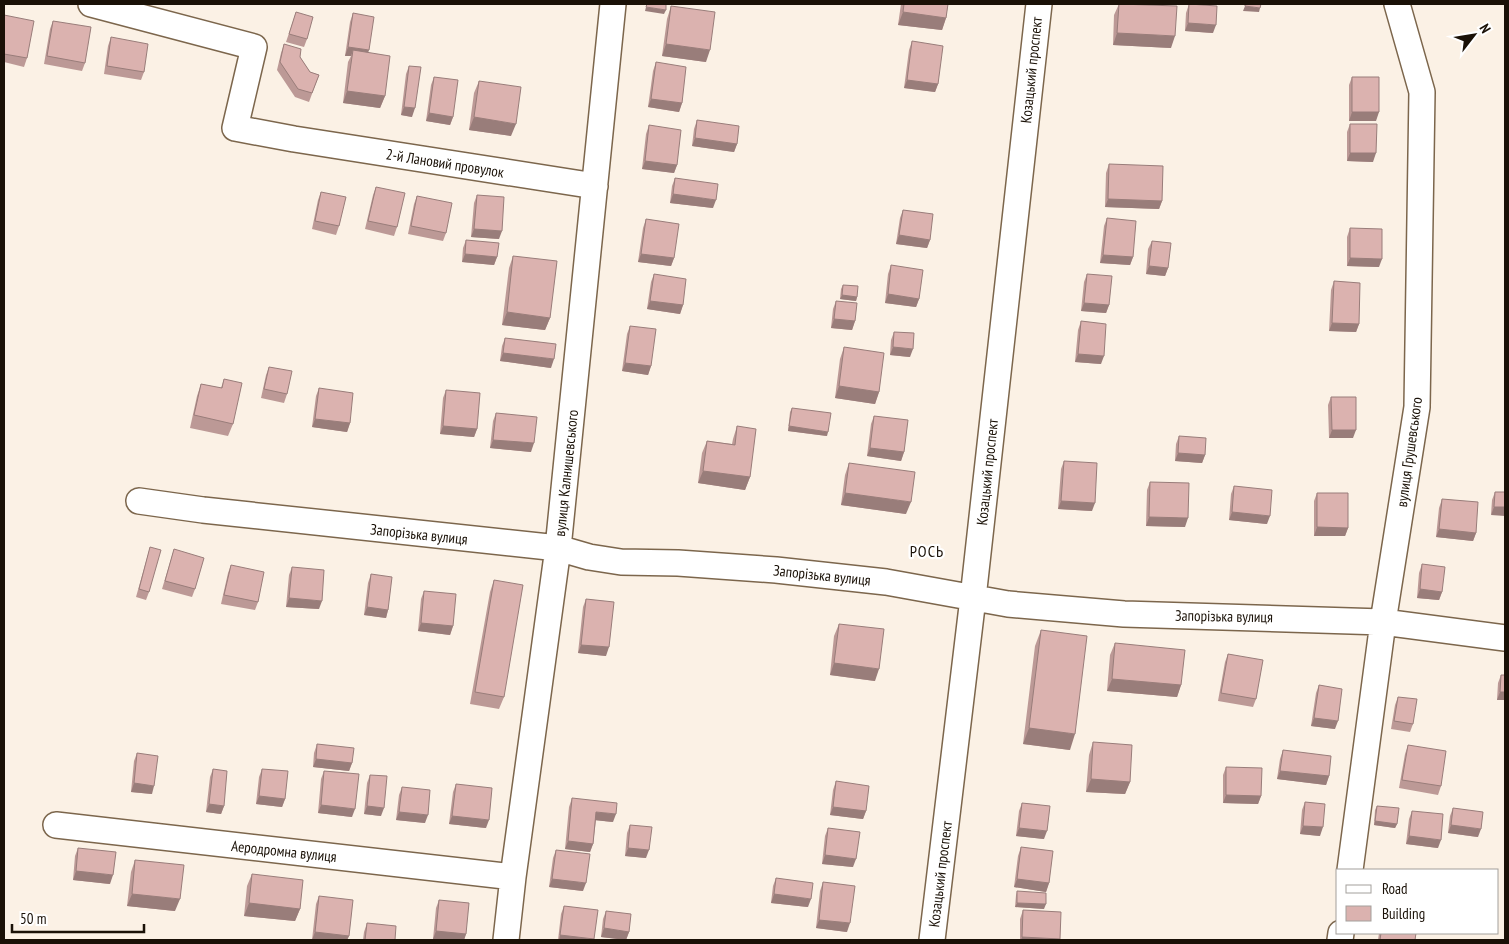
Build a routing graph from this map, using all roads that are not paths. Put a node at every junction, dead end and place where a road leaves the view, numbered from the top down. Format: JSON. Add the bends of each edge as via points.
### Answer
{"nodes":[{"id":1,"x":91,"y":4,"type":"edge"},
{"id":2,"x":613,"y":4,"type":"edge"},
{"id":3,"x":1039,"y":4,"type":"edge"},
{"id":4,"x":1397,"y":4,"type":"edge"},
{"id":5,"x":595,"y":186,"type":"junction"},
{"id":6,"x":139,"y":501,"type":"dead end"},
{"id":7,"x":558,"y":548,"type":"junction"},
{"id":8,"x":972,"y":598,"type":"junction"},
{"id":9,"x":1383,"y":622,"type":"junction"},
{"id":10,"x":1505,"y":638,"type":"edge"},
{"id":11,"x":56,"y":825,"type":"dead end"},
{"id":12,"x":1350,"y":869,"type":"edge"},
{"id":13,"x":513,"y":877,"type":"junction"},
{"id":14,"x":506,"y":940,"type":"edge"},
{"id":15,"x":932,"y":940,"type":"edge"}],
"edges":[{"from":1,"to":5,"type":"street","name":"2-й Лановий провулок","via":[[254,47],[235,128]]},
{"from":2,"to":5,"type":"street","name":"вулиця Калнишевського"},
{"from":3,"to":8,"type":"street","name":"Козацький проспект"},
{"from":4,"to":9,"type":"street","name":"вулиця Грушевського","via":[[1422,92],[1417,407]]},
{"from":5,"to":7,"type":"street","name":"вулиця Калнишевського"},
{"from":6,"to":7,"type":"street","name":"Запорізька вулиця","via":[[195,510]]},
{"from":7,"to":8,"type":"street","name":"Запорізька вулиця","via":[[621,562],[776,570],[886,582]]},
{"from":7,"to":13,"type":"street","name":"вулиця Калнишевського"},
{"from":8,"to":9,"type":"street","name":"Запорізька вулиця","via":[[1124,614]]},
{"from":8,"to":15,"type":"street","name":"Козацький проспект"},
{"from":9,"to":10,"type":"street","name":"Запорізька вулиця"},
{"from":9,"to":12,"type":"street","name":"вулиця Грушевського"},
{"from":11,"to":13,"type":"street","name":"Аеродромна вулиця"},
{"from":13,"to":14,"type":"street","name":"вулиця Калнишевського"}]}
